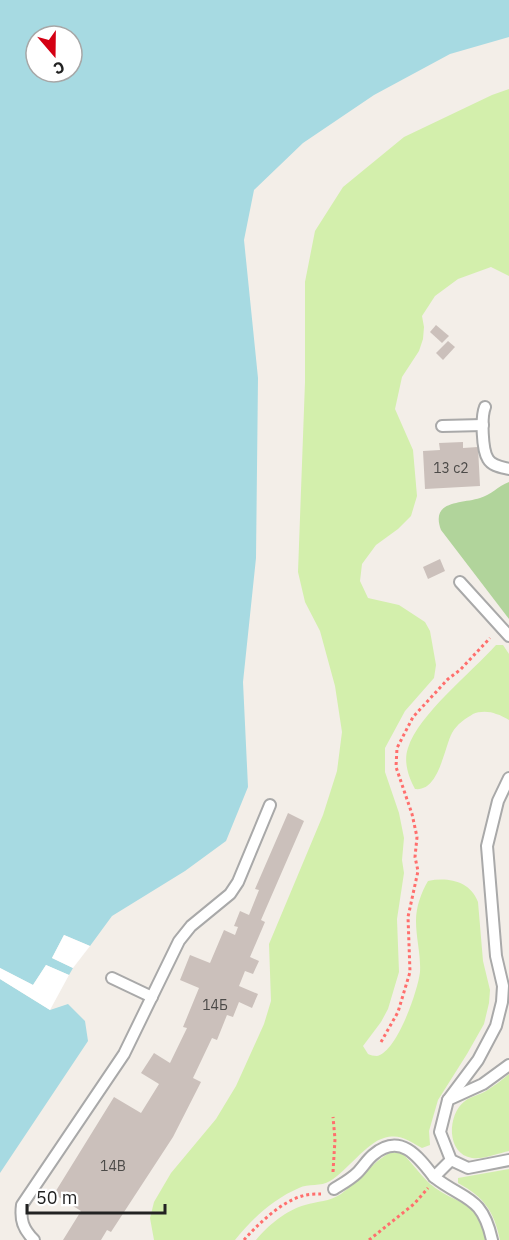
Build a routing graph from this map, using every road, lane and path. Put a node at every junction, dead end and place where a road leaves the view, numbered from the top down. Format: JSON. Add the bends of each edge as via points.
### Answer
{"nodes":[{"id":1,"x":485,"y":407,"type":"dead end"},
{"id":2,"x":483,"y":425,"type":"junction"},
{"id":3,"x":442,"y":426,"type":"dead end"},
{"id":4,"x":509,"y":469,"type":"edge"},
{"id":5,"x":460,"y":582,"type":"dead end"},
{"id":6,"x":501,"y":627,"type":"junction"},
{"id":7,"x":509,"y":636,"type":"edge"},
{"id":8,"x":509,"y":778,"type":"edge"},
{"id":9,"x":270,"y":805,"type":"dead end"},
{"id":10,"x":112,"y":978,"type":"dead end"},
{"id":11,"x":152,"y":997,"type":"junction"},
{"id":12,"x":381,"y":1042,"type":"dead end"},
{"id":13,"x":509,"y":1065,"type":"edge"},
{"id":14,"x":448,"y":1100,"type":"junction"},
{"id":15,"x":333,"y":1117,"type":"dead end"},
{"id":16,"x":451,"y":1160,"type":"junction"},
{"id":17,"x":509,"y":1160,"type":"edge"},
{"id":18,"x":434,"y":1177,"type":"junction"},
{"id":19,"x":334,"y":1189,"type":"junction"},
{"id":20,"x":34,"y":1240,"type":"edge"},
{"id":21,"x":244,"y":1240,"type":"edge"},
{"id":22,"x":369,"y":1240,"type":"edge"},
{"id":23,"x":492,"y":1240,"type":"edge"}],
"edges":[{"from":1,"to":2,"type":"lane"},
{"from":2,"to":3,"type":"lane"},
{"from":2,"to":4,"type":"lane","via":[[488,460]]},
{"from":5,"to":6,"type":"lane"},
{"from":6,"to":7,"type":"lane"},
{"from":6,"to":12,"type":"path","via":[[413,717],[397,748],[396,767],[417,837],[418,871],[408,917],[410,972],[399,1011]]},
{"from":8,"to":14,"type":"lane","via":[[498,801],[487,846],[502,1002],[496,1026]]},
{"from":9,"to":11,"type":"lane","via":[[238,882],[179,941]]},
{"from":10,"to":11,"type":"lane"},
{"from":11,"to":20,"type":"lane","via":[[124,1054],[22,1205],[23,1227]]},
{"from":13,"to":14,"type":"lane","via":[[483,1084]]},
{"from":14,"to":16,"type":"lane","via":[[440,1132]]},
{"from":15,"to":19,"type":"path"},
{"from":16,"to":17,"type":"lane","via":[[468,1168]]},
{"from":16,"to":18,"type":"lane"},
{"from":18,"to":19,"type":"lane","via":[[403,1146],[387,1146]]},
{"from":18,"to":22,"type":"path","via":[[422,1197]]},
{"from":18,"to":23,"type":"lane","via":[[479,1208]]},
{"from":19,"to":21,"type":"path","via":[[301,1196],[276,1210]]}]}
